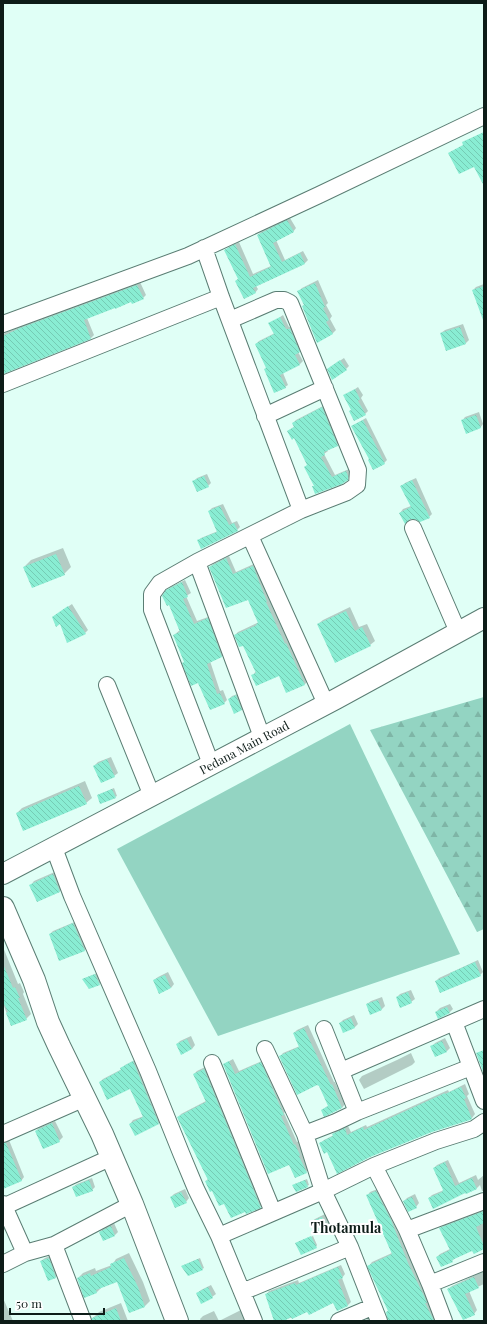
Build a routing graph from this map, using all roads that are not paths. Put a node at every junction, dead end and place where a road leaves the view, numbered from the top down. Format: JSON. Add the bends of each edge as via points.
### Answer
{"nodes":[{"id":1,"x":484,"y":116,"type":"edge"},
{"id":2,"x":204,"y":248,"type":"junction"},
{"id":3,"x":221,"y":297,"type":"junction"},
{"id":4,"x":230,"y":320,"type":"junction"},
{"id":5,"x":3,"y":324,"type":"edge"},
{"id":6,"x":3,"y":384,"type":"edge"},
{"id":7,"x":325,"y":388,"type":"junction"},
{"id":8,"x":265,"y":416,"type":"junction"},
{"id":9,"x":301,"y":510,"type":"junction"},
{"id":10,"x":414,"y":528,"type":"dead end"},
{"id":11,"x":250,"y":536,"type":"junction"},
{"id":12,"x":197,"y":562,"type":"junction"},
{"id":13,"x":484,"y":618,"type":"edge"},
{"id":14,"x":458,"y":632,"type":"junction"},
{"id":15,"x":107,"y":685,"type":"dead end"},
{"id":16,"x":326,"y":704,"type":"junction"},
{"id":17,"x":262,"y":737,"type":"junction"},
{"id":18,"x":211,"y":764,"type":"junction"},
{"id":19,"x":152,"y":796,"type":"junction"},
{"id":20,"x":54,"y":848,"type":"junction"},
{"id":21,"x":3,"y":874,"type":"edge"},
{"id":22,"x":3,"y":908,"type":"edge"},
{"id":23,"x":484,"y":1009,"type":"edge"},
{"id":24,"x":454,"y":1022,"type":"junction"},
{"id":25,"x":324,"y":1029,"type":"dead end"},
{"id":26,"x":265,"y":1050,"type":"dead end"},
{"id":27,"x":212,"y":1063,"type":"dead end"},
{"id":28,"x":471,"y":1068,"type":"junction"},
{"id":29,"x":341,"y":1071,"type":"junction"},
{"id":30,"x":85,"y":1098,"type":"junction"},
{"id":31,"x":484,"y":1101,"type":"edge"},
{"id":32,"x":357,"y":1112,"type":"junction"},
{"id":33,"x":484,"y":1122,"type":"edge"},
{"id":34,"x":3,"y":1134,"type":"edge"},
{"id":35,"x":305,"y":1134,"type":"junction"},
{"id":36,"x":112,"y":1157,"type":"junction"},
{"id":37,"x":374,"y":1166,"type":"junction"},
{"id":38,"x":323,"y":1191,"type":"junction"},
{"id":39,"x":484,"y":1200,"type":"edge"},
{"id":40,"x":132,"y":1204,"type":"junction"},
{"id":41,"x":3,"y":1206,"type":"edge"},
{"id":42,"x":273,"y":1212,"type":"junction"},
{"id":43,"x":407,"y":1230,"type":"junction"},
{"id":44,"x":219,"y":1236,"type":"junction"},
{"id":45,"x":54,"y":1245,"type":"junction"},
{"id":46,"x":350,"y":1247,"type":"junction"},
{"id":47,"x":25,"y":1253,"type":"junction"},
{"id":48,"x":484,"y":1262,"type":"edge"},
{"id":49,"x":3,"y":1264,"type":"edge"},
{"id":50,"x":430,"y":1284,"type":"junction"},
{"id":51,"x":242,"y":1292,"type":"junction"},
{"id":52,"x":376,"y":1314,"type":"edge"},
{"id":53,"x":84,"y":1321,"type":"edge"},
{"id":54,"x":177,"y":1321,"type":"edge"},
{"id":55,"x":254,"y":1321,"type":"edge"},
{"id":56,"x":339,"y":1321,"type":"edge"},
{"id":57,"x":444,"y":1321,"type":"edge"}],
"edges":[{"from":1,"to":2,"type":"street"},
{"from":2,"to":3,"type":"street"},
{"from":2,"to":5,"type":"street"},
{"from":3,"to":4,"type":"street"},
{"from":3,"to":6,"type":"street"},
{"from":4,"to":7,"type":"street","via":[[276,300],[290,303]]},
{"from":4,"to":8,"type":"street"},
{"from":7,"to":8,"type":"street"},
{"from":7,"to":9,"type":"street","via":[[358,470],[356,485],[347,492]]},
{"from":8,"to":9,"type":"street"},
{"from":9,"to":11,"type":"street"},
{"from":10,"to":14,"type":"street"},
{"from":11,"to":12,"type":"street"},
{"from":11,"to":16,"type":"street"},
{"from":12,"to":17,"type":"street"},
{"from":12,"to":18,"type":"street","via":[[160,583],[152,594],[152,610]]},
{"from":13,"to":14,"type":"main road","name":"Pedana Main Road"},
{"from":14,"to":16,"type":"main road","name":"Pedana Main Road"},
{"from":15,"to":19,"type":"street"},
{"from":16,"to":17,"type":"main road","name":"Pedana Main Road"},
{"from":17,"to":18,"type":"main road","name":"Pedana Main Road"},
{"from":18,"to":19,"type":"main road","name":"Pedana Main Road"},
{"from":19,"to":20,"type":"main road","name":"Pedana Main Road"},
{"from":20,"to":21,"type":"main road","name":"Pedana Main Road"},
{"from":20,"to":44,"type":"street","via":[[190,1175]]},
{"from":22,"to":30,"type":"highway","via":[[34,980],[48,1022]]},
{"from":23,"to":24,"type":"street"},
{"from":24,"to":28,"type":"street"},
{"from":24,"to":29,"type":"street"},
{"from":25,"to":29,"type":"street"},
{"from":26,"to":35,"type":"street"},
{"from":27,"to":42,"type":"street"},
{"from":28,"to":31,"type":"street"},
{"from":28,"to":32,"type":"street"},
{"from":29,"to":32,"type":"street"},
{"from":30,"to":34,"type":"street"},
{"from":30,"to":36,"type":"highway"},
{"from":32,"to":35,"type":"street"},
{"from":33,"to":37,"type":"street","via":[[474,1129]]},
{"from":35,"to":38,"type":"street"},
{"from":36,"to":40,"type":"highway"},
{"from":36,"to":41,"type":"street"},
{"from":37,"to":38,"type":"street"},
{"from":37,"to":43,"type":"street"},
{"from":38,"to":42,"type":"street"},
{"from":38,"to":46,"type":"street"},
{"from":39,"to":43,"type":"street"},
{"from":40,"to":45,"type":"street"},
{"from":40,"to":54,"type":"highway"},
{"from":41,"to":47,"type":"street"},
{"from":42,"to":44,"type":"street"},
{"from":43,"to":50,"type":"street"},
{"from":44,"to":51,"type":"street"},
{"from":45,"to":47,"type":"street"},
{"from":45,"to":53,"type":"street"},
{"from":46,"to":51,"type":"street"},
{"from":46,"to":52,"type":"street"},
{"from":47,"to":49,"type":"street"},
{"from":48,"to":50,"type":"street"},
{"from":50,"to":57,"type":"street"},
{"from":51,"to":55,"type":"street"},
{"from":52,"to":56,"type":"street"}]}
